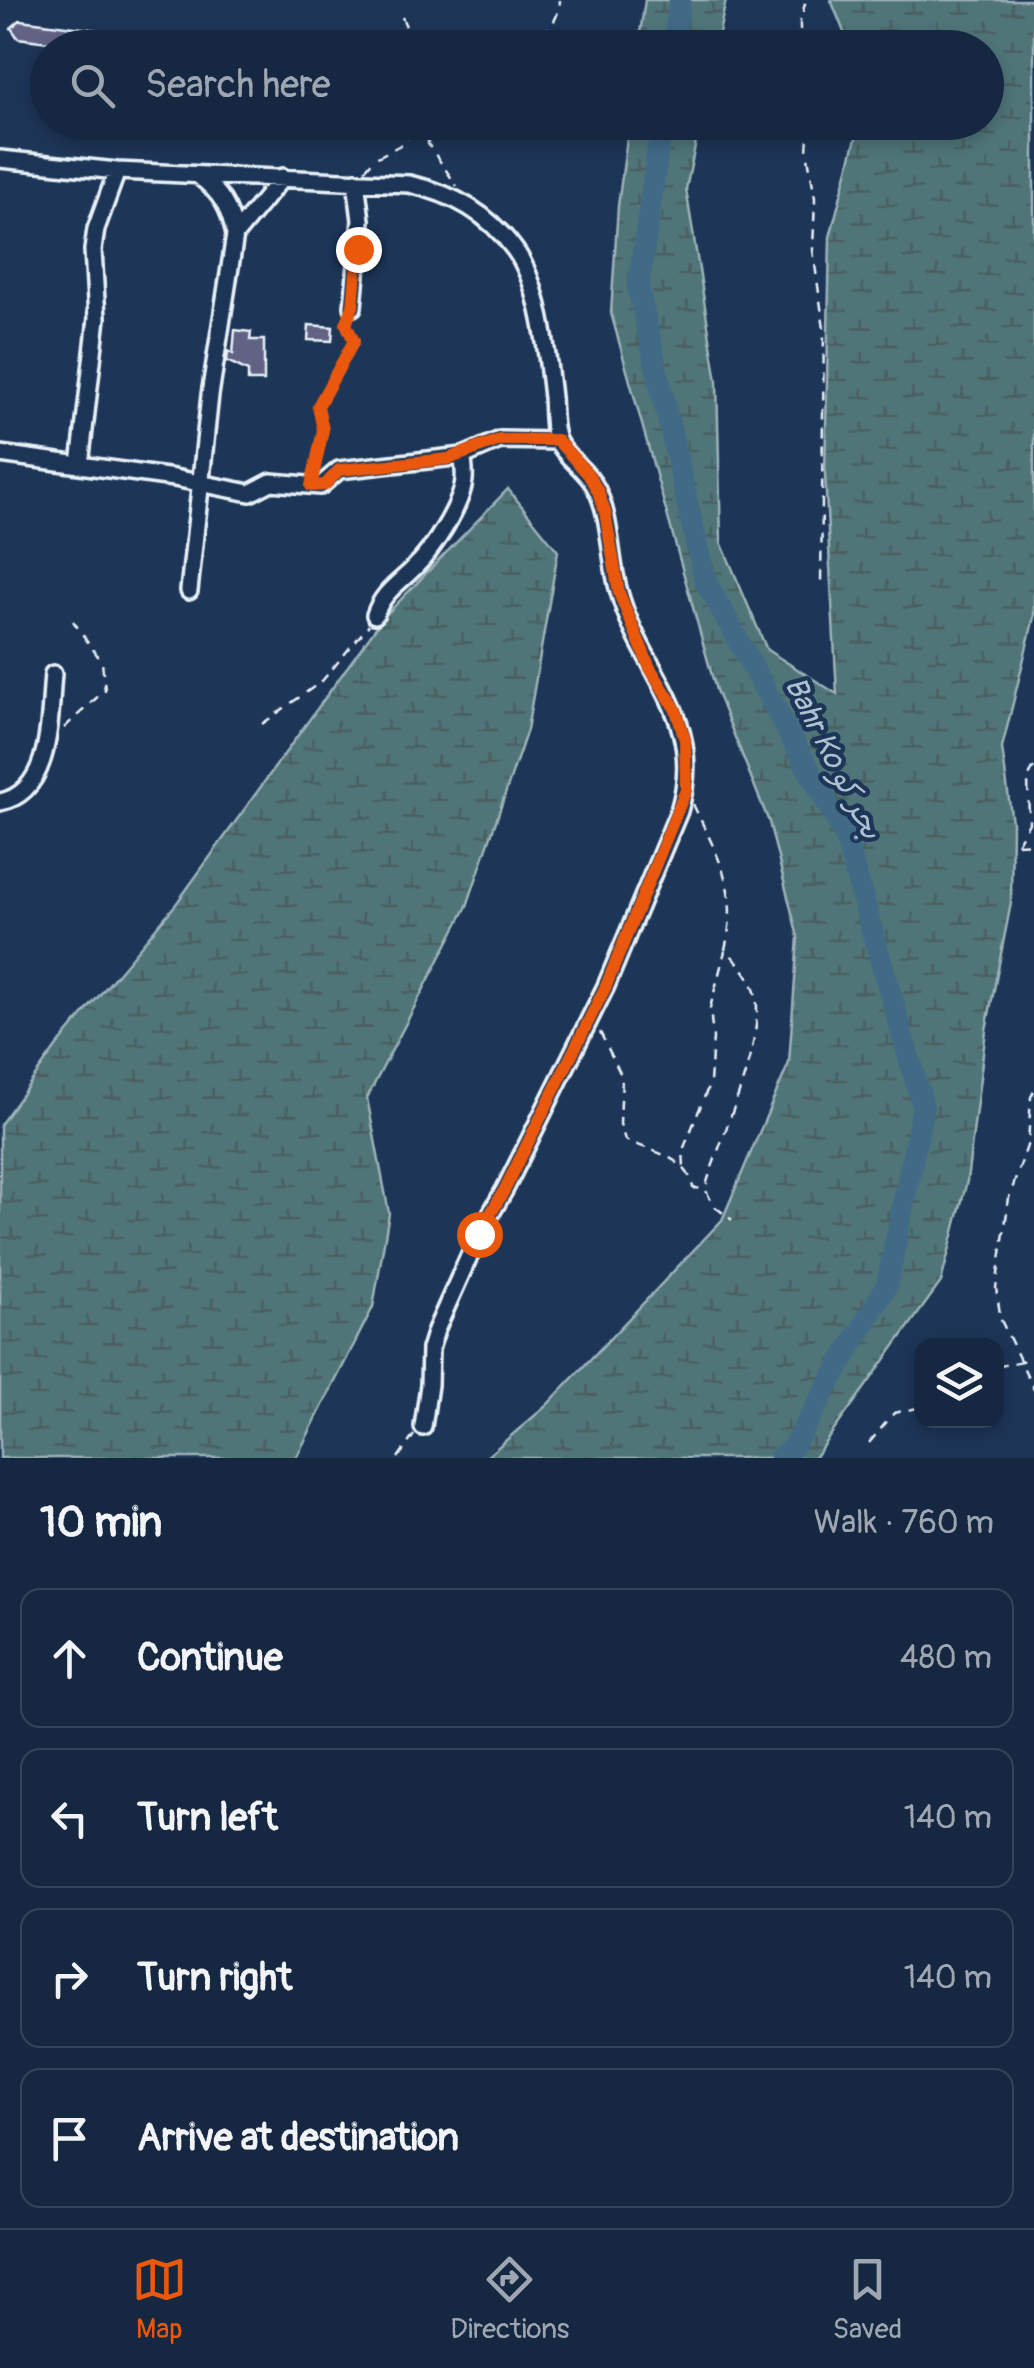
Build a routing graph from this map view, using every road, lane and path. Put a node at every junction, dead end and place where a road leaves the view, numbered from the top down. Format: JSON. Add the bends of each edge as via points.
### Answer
{"nodes":[{"id":1,"x":560,"y":0,"type":"edge"},
{"id":2,"x":806,"y":0,"type":"edge"},
{"id":3,"x":402,"y":17,"type":"dead end"},
{"id":4,"x":407,"y":30,"type":"edge"},
{"id":5,"x":547,"y":30,"type":"edge"},
{"id":6,"x":800,"y":30,"type":"edge"},
{"id":7,"x":406,"y":140,"type":"edge"},
{"id":8,"x":428,"y":140,"type":"edge"},
{"id":9,"x":807,"y":140,"type":"edge"},
{"id":10,"x":0,"y":159,"type":"edge"},
{"id":11,"x":117,"y":172,"type":"junction"},
{"id":12,"x":199,"y":176,"type":"junction"},
{"id":13,"x":283,"y":177,"type":"junction"},
{"id":14,"x":356,"y":181,"type":"junction"},
{"id":15,"x":470,"y":205,"type":"junction"},
{"id":16,"x":236,"y":236,"type":"junction"},
{"id":17,"x":353,"y":307,"type":"joint"},
{"id":18,"x":557,"y":440,"type":"junction"},
{"id":19,"x":0,"y":454,"type":"edge"},
{"id":20,"x":463,"y":456,"type":"junction"},
{"id":21,"x":80,"y":465,"type":"junction"},
{"id":22,"x":202,"y":485,"type":"junction"},
{"id":23,"x":311,"y":486,"type":"junction"},
{"id":24,"x":822,"y":585,"type":"dead end"},
{"id":25,"x":189,"y":591,"type":"dead end"},
{"id":26,"x":375,"y":615,"type":"joint"},
{"id":27,"x":73,"y":621,"type":"dead end"},
{"id":28,"x":52,"y":674,"type":"dead end"},
{"id":29,"x":262,"y":724,"type":"dead end"},
{"id":30,"x":47,"y":739,"type":"junction"},
{"id":31,"x":1034,"y":767,"type":"edge"},
{"id":32,"x":686,"y":790,"type":"junction"},
{"id":33,"x":0,"y":802,"type":"edge"},
{"id":34,"x":1034,"y":843,"type":"edge"},
{"id":35,"x":726,"y":949,"type":"junction"},
{"id":36,"x":590,"y":1013,"type":"junction"},
{"id":37,"x":1034,"y":1091,"type":"edge"},
{"id":38,"x":684,"y":1167,"type":"junction"},
{"id":39,"x":705,"y":1189,"type":"junction"},
{"id":40,"x":732,"y":1220,"type":"dead end"},
{"id":41,"x":1034,"y":1358,"type":"edge"},
{"id":42,"x":1023,"y":1362,"type":"junction"},
{"id":43,"x":1004,"y":1366,"type":"edge"},
{"id":44,"x":1034,"y":1390,"type":"edge"},
{"id":45,"x":914,"y":1409,"type":"edge"},
{"id":46,"x":423,"y":1427,"type":"joint"},
{"id":47,"x":869,"y":1443,"type":"dead end"},
{"id":48,"x":398,"y":1458,"type":"edge"}],
"edges":[{"from":1,"to":5,"type":"path"},
{"from":2,"to":6,"type":"path"},
{"from":3,"to":4,"type":"path"},
{"from":7,"to":14,"type":"path","via":[[374,159]]},
{"from":8,"to":15,"type":"path"},
{"from":9,"to":24,"type":"path","via":[[824,329]]},
{"from":10,"to":11,"type":"street"},
{"from":11,"to":12,"type":"street"},
{"from":11,"to":21,"type":"street","via":[[92,250],[97,318]]},
{"from":12,"to":13,"type":"street"},
{"from":12,"to":16,"type":"street","via":[[219,192]]},
{"from":13,"to":14,"type":"street"},
{"from":13,"to":16,"type":"street"},
{"from":14,"to":15,"type":"street","via":[[409,184]]},
{"from":14,"to":17,"type":"street"},
{"from":15,"to":18,"type":"street","via":[[518,253],[528,277]]},
{"from":16,"to":22,"type":"street"},
{"from":17,"to":23,"type":"path","via":[[346,324],[354,341],[318,406],[323,430]]},
{"from":18,"to":20,"type":"street","via":[[500,440]]},
{"from":18,"to":32,"type":"street","via":[[598,491],[619,593],[685,740]]},
{"from":19,"to":21,"type":"street"},
{"from":20,"to":23,"type":"street","via":[[339,470],[325,485]]},
{"from":20,"to":26,"type":"street","via":[[464,482],[437,540],[389,588]]},
{"from":21,"to":22,"type":"street"},
{"from":22,"to":23,"type":"street","via":[[250,492],[271,482]]},
{"from":22,"to":25,"type":"street"},
{"from":26,"to":29,"type":"path","via":[[322,681]]},
{"from":27,"to":30,"type":"path","via":[[102,662],[105,690]]},
{"from":28,"to":30,"type":"street"},
{"from":30,"to":33,"type":"street","via":[[32,783]]},
{"from":31,"to":34,"type":"path","via":[[1029,823],[1016,844]]},
{"from":32,"to":35,"type":"path","via":[[728,880],[733,920]]},
{"from":32,"to":36,"type":"street"},
{"from":35,"to":38,"type":"path","via":[[710,1008],[710,1082],[683,1150]]},
{"from":35,"to":39,"type":"path","via":[[755,989],[756,1024],[739,1097]]},
{"from":36,"to":38,"type":"path","via":[[622,1077],[625,1140]]},
{"from":36,"to":46,"type":"street","via":[[436,1330]]},
{"from":37,"to":42,"type":"path","via":[[996,1288],[1001,1320]]},
{"from":38,"to":39,"type":"path","via":[[693,1188]]},
{"from":39,"to":40,"type":"path"},
{"from":41,"to":42,"type":"path"},
{"from":42,"to":43,"type":"path"},
{"from":42,"to":44,"type":"path"},
{"from":45,"to":47,"type":"path","via":[[894,1414]]},
{"from":46,"to":48,"type":"path"}]}
